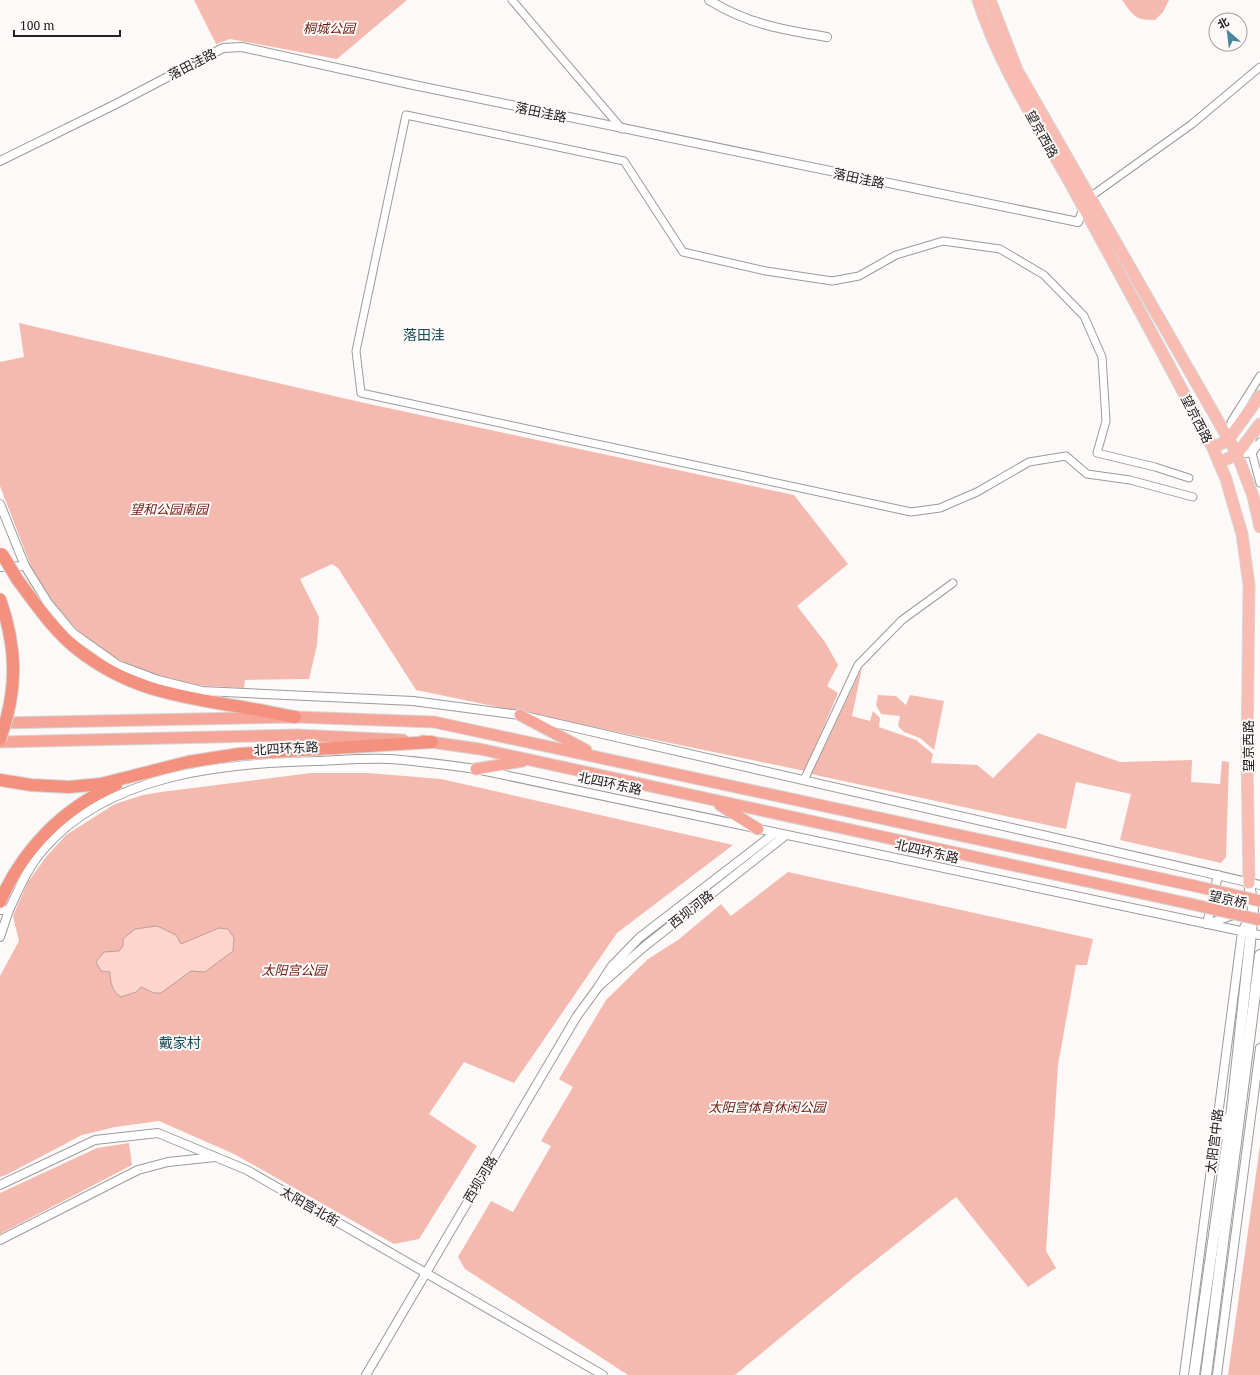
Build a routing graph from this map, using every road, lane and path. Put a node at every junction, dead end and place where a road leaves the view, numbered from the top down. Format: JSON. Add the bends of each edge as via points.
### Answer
{"nodes":[{"id":1,"x":512,"y":0,"type":"edge"},
{"id":2,"x":709,"y":0,"type":"edge"},
{"id":3,"x":978,"y":0,"type":"edge"},
{"id":4,"x":990,"y":0,"type":"edge"},
{"id":5,"x":827,"y":37,"type":"dead end"},
{"id":6,"x":1260,"y":68,"type":"edge"},
{"id":7,"x":622,"y":129,"type":"junction"},
{"id":8,"x":0,"y":161,"type":"edge"},
{"id":9,"x":1090,"y":197,"type":"junction"},
{"id":10,"x":1084,"y":208,"type":"junction"},
{"id":11,"x":1260,"y":376,"type":"edge"},
{"id":12,"x":1260,"y":396,"type":"edge"},
{"id":13,"x":1260,"y":424,"type":"edge"},
{"id":14,"x":1256,"y":439,"type":"edge"},
{"id":15,"x":1228,"y":440,"type":"junction"},
{"id":16,"x":1213,"y":448,"type":"junction"},
{"id":17,"x":1252,"y":453,"type":"junction"},
{"id":18,"x":1237,"y":454,"type":"junction"},
{"id":19,"x":1219,"y":463,"type":"junction"},
{"id":20,"x":1189,"y":478,"type":"dead end"},
{"id":21,"x":1260,"y":483,"type":"edge"},
{"id":22,"x":1193,"y":497,"type":"dead end"},
{"id":23,"x":0,"y":504,"type":"edge"},
{"id":24,"x":1260,"y":527,"type":"edge"},
{"id":25,"x":1,"y":553,"type":"edge"},
{"id":26,"x":25,"y":566,"type":"junction"},
{"id":27,"x":0,"y":567,"type":"edge"},
{"id":28,"x":953,"y":583,"type":"dead end"},
{"id":29,"x":0,"y":599,"type":"edge"},
{"id":30,"x":520,"y":715,"type":"junction"},
{"id":31,"x":295,"y":717,"type":"junction"},
{"id":32,"x":0,"y":723,"type":"edge"},
{"id":33,"x":0,"y":740,"type":"edge"},
{"id":34,"x":432,"y":742,"type":"junction"},
{"id":35,"x":598,"y":757,"type":"junction"},
{"id":36,"x":528,"y":760,"type":"junction"},
{"id":37,"x":476,"y":770,"type":"junction"},
{"id":38,"x":137,"y":776,"type":"junction"},
{"id":39,"x":0,"y":780,"type":"edge"},
{"id":40,"x":804,"y":780,"type":"junction"},
{"id":41,"x":713,"y":800,"type":"junction"},
{"id":42,"x":758,"y":829,"type":"junction"},
{"id":43,"x":775,"y":833,"type":"junction"},
{"id":44,"x":786,"y":835,"type":"junction"},
{"id":45,"x":1218,"y":875,"type":"junction"},
{"id":46,"x":1255,"y":884,"type":"edge"},
{"id":47,"x":1195,"y":886,"type":"joint"},
{"id":48,"x":4,"y":903,"type":"edge"},
{"id":49,"x":1191,"y":904,"type":"joint"},
{"id":50,"x":1258,"y":907,"type":"edge"},
{"id":51,"x":0,"y":910,"type":"edge"},
{"id":52,"x":1260,"y":920,"type":"edge"},
{"id":53,"x":1207,"y":924,"type":"junction"},
{"id":54,"x":2,"y":926,"type":"edge"},
{"id":55,"x":1251,"y":933,"type":"edge"},
{"id":56,"x":0,"y":937,"type":"edge"},
{"id":57,"x":1260,"y":955,"type":"edge"},
{"id":58,"x":599,"y":986,"type":"junction"},
{"id":59,"x":1260,"y":1048,"type":"edge"},
{"id":60,"x":1232,"y":1110,"type":"junction"},
{"id":61,"x":1238,"y":1125,"type":"junction"},
{"id":62,"x":1213,"y":1149,"type":"junction"},
{"id":63,"x":1246,"y":1156,"type":"junction"},
{"id":64,"x":217,"y":1157,"type":"junction"},
{"id":65,"x":0,"y":1185,"type":"edge"},
{"id":66,"x":0,"y":1240,"type":"edge"},
{"id":67,"x":425,"y":1273,"type":"junction"},
{"id":68,"x":1226,"y":1300,"type":"junction"},
{"id":69,"x":1212,"y":1326,"type":"junction"},
{"id":70,"x":366,"y":1375,"type":"edge"},
{"id":71,"x":603,"y":1375,"type":"edge"},
{"id":72,"x":1184,"y":1375,"type":"edge"},
{"id":73,"x":1194,"y":1375,"type":"edge"},
{"id":74,"x":1206,"y":1375,"type":"edge"},
{"id":75,"x":1217,"y":1375,"type":"edge"}],
"edges":[{"from":1,"to":7,"type":"street"},
{"from":2,"to":5,"type":"street","via":[[751,21]]},
{"from":3,"to":10,"type":"main road","name":"望京西路","via":[[985,23],[1013,82]]},
{"from":4,"to":9,"type":"main road","name":"望京西路","via":[[1018,70]]},
{"from":6,"to":9,"type":"street","via":[[1192,124]]},
{"from":7,"to":8,"type":"street","name":"落田洼路","via":[[242,47],[223,48]]},
{"from":7,"to":10,"type":"street","name":"落田洼路","via":[[1078,222]]},
{"from":9,"to":10,"type":"street","name":"落田洼路"},
{"from":9,"to":15,"type":"main road","name":"望京西路"},
{"from":10,"to":16,"type":"main road","name":"望京西路"},
{"from":11,"to":15,"type":"street","via":[[1231,422]]},
{"from":12,"to":15,"type":"main road"},
{"from":13,"to":14,"type":"main road"},
{"from":14,"to":17,"type":"street"},
{"from":14,"to":18,"type":"main road"},
{"from":15,"to":16,"type":"main road"},
{"from":15,"to":18,"type":"main road","name":"望京西路"},
{"from":16,"to":19,"type":"main road","name":"望京西路"},
{"from":17,"to":18,"type":"street"},
{"from":17,"to":21,"type":"street"},
{"from":18,"to":19,"type":"main road"},
{"from":18,"to":24,"type":"main road","name":"望京西路","via":[[1253,496]]},
{"from":19,"to":46,"type":"main road","name":"望京西路","via":[[1240,528],[1249,585],[1247,749]]},
{"from":20,"to":22,"type":"street","via":[[1155,467],[1097,454],[1106,421],[1102,357],[1084,316],[1044,275],[1000,250],[943,241],[896,255],[859,276],[832,281],[766,271],[683,252],[624,161],[406,115],[356,351],[361,393],[911,512],[940,508],[977,492],[1029,462],[1066,456],[1088,474],[1130,480]]},
{"from":23,"to":26,"type":"street"},
{"from":25,"to":31,"type":"highway","bridge":true,"via":[[46,617],[76,648],[114,674],[151,689],[189,699]]},
{"from":26,"to":27,"type":"street"},
{"from":26,"to":30,"type":"street","via":[[48,603],[73,633],[118,665],[158,680],[202,691],[413,701]]},
{"from":28,"to":40,"type":"street","via":[[902,620],[858,665]]},
{"from":29,"to":33,"type":"highway","bridge":true,"via":[[13,645],[14,669],[8,718]]},
{"from":30,"to":35,"type":"highway"},
{"from":30,"to":40,"type":"street"},
{"from":31,"to":32,"type":"highway","name":"北四环东路"},
{"from":31,"to":35,"type":"highway","name":"北四环东路","via":[[434,722]]},
{"from":33,"to":34,"type":"highway","name":"北四环东路","via":[[297,735]]},
{"from":34,"to":36,"type":"highway","name":"北四环东路"},
{"from":34,"to":38,"type":"highway","via":[[239,754],[188,762]]},
{"from":35,"to":47,"type":"highway","name":"北四环东路"},
{"from":36,"to":37,"type":"highway"},
{"from":36,"to":41,"type":"highway","name":"北四环东路"},
{"from":37,"to":42,"type":"street","name":"北四环东路"},
{"from":37,"to":48,"type":"street","name":"北四环东路","via":[[388,759],[267,762],[174,776],[120,794],[69,825],[44,849]]},
{"from":38,"to":39,"type":"highway","via":[[69,787]]},
{"from":38,"to":48,"type":"highway","via":[[104,790],[52,825],[16,869]]},
{"from":40,"to":45,"type":"street"},
{"from":41,"to":42,"type":"highway"},
{"from":41,"to":49,"type":"highway","name":"北四环东路"},
{"from":42,"to":43,"type":"street","name":"北四环东路"},
{"from":43,"to":44,"type":"street","name":"北四环东路"},
{"from":43,"to":58,"type":"street","name":"西坝河路","via":[[639,938],[611,967]]},
{"from":44,"to":53,"type":"street","name":"北四环东路"},
{"from":44,"to":58,"type":"street","name":"西坝河路","via":[[645,946]]},
{"from":45,"to":46,"type":"street"},
{"from":45,"to":53,"type":"street"},
{"from":46,"to":50,"type":"main road"},
{"from":47,"to":50,"type":"highway","name":"望京桥","bridge":true},
{"from":48,"to":51,"type":"street"},
{"from":48,"to":54,"type":"street","name":"北四环东路"},
{"from":49,"to":52,"type":"highway","name":"望京桥","bridge":true},
{"from":50,"to":53,"type":"street"},
{"from":50,"to":55,"type":"main road"},
{"from":53,"to":55,"type":"street","name":"北四环东路"},
{"from":54,"to":56,"type":"street","name":"北四环东路"},
{"from":55,"to":60,"type":"main road","name":"太阳宫中路"},
{"from":55,"to":62,"type":"street","name":"太阳宫中路"},
{"from":57,"to":61,"type":"main road","name":"太阳宫中路"},
{"from":58,"to":67,"type":"street","name":"西坝河路","via":[[577,1016]]},
{"from":59,"to":63,"type":"street"},
{"from":60,"to":62,"type":"street"},
{"from":60,"to":73,"type":"main road","name":"太阳宫中路"},
{"from":61,"to":63,"type":"street"},
{"from":61,"to":69,"type":"main road","name":"太阳宫中路"},
{"from":62,"to":72,"type":"street","name":"太阳宫中路"},
{"from":63,"to":68,"type":"street"},
{"from":64,"to":65,"type":"street","name":"太阳宫北街","via":[[158,1133],[95,1140]]},
{"from":64,"to":66,"type":"street","via":[[168,1162],[138,1170]]},
{"from":64,"to":67,"type":"street","name":"太阳宫北街","via":[[247,1170]]},
{"from":67,"to":70,"type":"street","name":"西坝河路"},
{"from":67,"to":71,"type":"street","name":"太阳宫北街"},
{"from":68,"to":69,"type":"street"},
{"from":68,"to":75,"type":"street"},
{"from":69,"to":74,"type":"main road","name":"太阳宫中路"}]}
